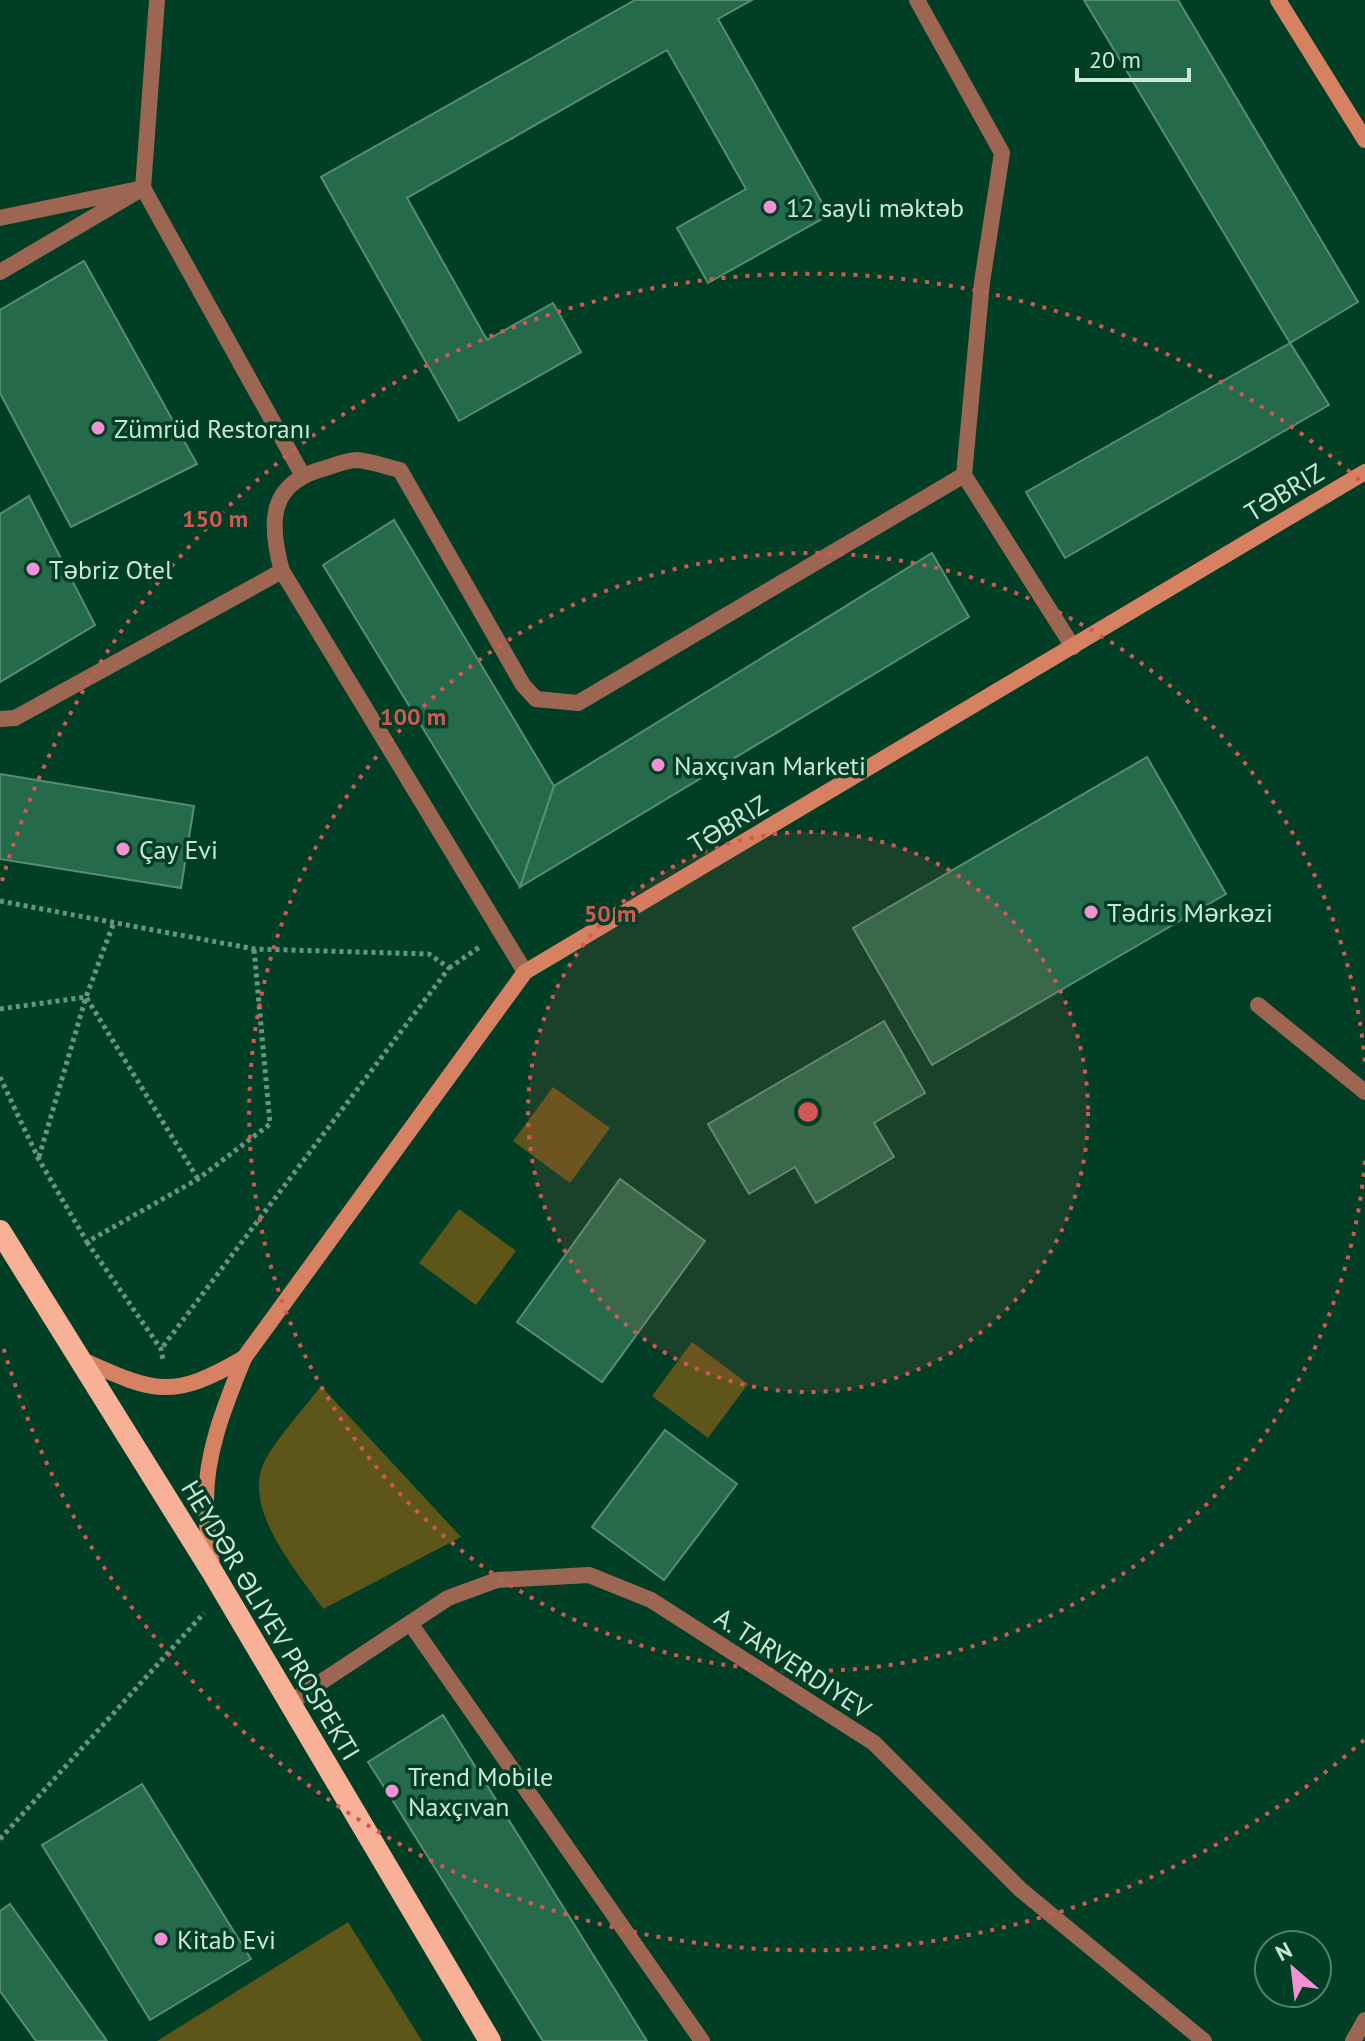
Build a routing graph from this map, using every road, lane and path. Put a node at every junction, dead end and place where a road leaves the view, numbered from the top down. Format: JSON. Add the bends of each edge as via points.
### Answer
{"nodes":[{"id":1,"x":157,"y":0,"type":"edge"},
{"id":2,"x":917,"y":0,"type":"edge"},
{"id":3,"x":1278,"y":0,"type":"edge"},
{"id":4,"x":1365,"y":140,"type":"edge"},
{"id":5,"x":143,"y":188,"type":"junction"},
{"id":6,"x":0,"y":218,"type":"edge"},
{"id":7,"x":0,"y":272,"type":"edge"},
{"id":8,"x":1365,"y":472,"type":"edge"},
{"id":9,"x":302,"y":474,"type":"junction"},
{"id":10,"x":964,"y":475,"type":"junction"},
{"id":11,"x":282,"y":571,"type":"junction"},
{"id":12,"x":1073,"y":647,"type":"junction"},
{"id":13,"x":0,"y":719,"type":"edge"},
{"id":14,"x":0,"y":901,"type":"edge"},
{"id":15,"x":114,"y":922,"type":"junction"},
{"id":16,"x":500,"y":933,"type":"junction"},
{"id":17,"x":254,"y":949,"type":"junction"},
{"id":18,"x":449,"y":968,"type":"junction"},
{"id":19,"x":525,"y":972,"type":"junction"},
{"id":20,"x":86,"y":997,"type":"junction"},
{"id":21,"x":1258,"y":1005,"type":"dead end"},
{"id":22,"x":0,"y":1009,"type":"edge"},
{"id":23,"x":0,"y":1077,"type":"edge"},
{"id":24,"x":1365,"y":1092,"type":"edge"},
{"id":25,"x":38,"y":1158,"type":"junction"},
{"id":26,"x":198,"y":1179,"type":"junction"},
{"id":27,"x":0,"y":1231,"type":"edge"},
{"id":28,"x":87,"y":1242,"type":"junction"},
{"id":29,"x":244,"y":1358,"type":"junction"},
{"id":30,"x":80,"y":1359,"type":"junction"},
{"id":31,"x":218,"y":1582,"type":"junction"},
{"id":32,"x":410,"y":1623,"type":"junction"},
{"id":33,"x":288,"y":1704,"type":"junction"},
{"id":34,"x":0,"y":1839,"type":"edge"},
{"id":35,"x":1365,"y":2020,"type":"edge"},
{"id":36,"x":490,"y":2041,"type":"edge"},
{"id":37,"x":702,"y":2041,"type":"edge"},
{"id":38,"x":1204,"y":2041,"type":"edge"},
{"id":39,"x":1353,"y":2041,"type":"edge"}],
"edges":[{"from":1,"to":5,"type":"street"},
{"from":2,"to":10,"type":"street","via":[[1002,153],[982,282]]},
{"from":3,"to":4,"type":"main road"},
{"from":5,"to":6,"type":"street"},
{"from":5,"to":7,"type":"street"},
{"from":5,"to":9,"type":"street"},
{"from":8,"to":12,"type":"main road","name":"TƏBRIZ"},
{"from":9,"to":10,"type":"street","via":[[356,460],[400,470],[523,685],[536,699],[578,703]]},
{"from":9,"to":11,"type":"street","via":[[289,483],[276,512],[272,538]]},
{"from":10,"to":12,"type":"street"},
{"from":11,"to":13,"type":"street","via":[[15,718]]},
{"from":11,"to":16,"type":"street"},
{"from":12,"to":19,"type":"main road","name":"TƏBRIZ"},
{"from":14,"to":15,"type":"path"},
{"from":15,"to":17,"type":"path"},
{"from":15,"to":20,"type":"path"},
{"from":16,"to":18,"type":"path"},
{"from":16,"to":19,"type":"street"},
{"from":17,"to":18,"type":"path","via":[[429,954]]},
{"from":17,"to":26,"type":"path","via":[[270,1124]]},
{"from":18,"to":28,"type":"path","via":[[161,1349]]},
{"from":19,"to":29,"type":"main road","name":"TƏBRIZ"},
{"from":20,"to":22,"type":"path"},
{"from":20,"to":25,"type":"path"},
{"from":20,"to":26,"type":"path"},
{"from":21,"to":24,"type":"street"},
{"from":23,"to":25,"type":"path"},
{"from":25,"to":28,"type":"path"},
{"from":26,"to":28,"type":"path"},
{"from":27,"to":30,"type":"highway","name":"HEYDƏR ƏLIYEV PROSPEKTI"},
{"from":29,"to":30,"type":"main road","via":[[204,1381],[166,1389],[133,1383]]},
{"from":29,"to":31,"type":"main road","via":[[211,1457],[206,1504]]},
{"from":30,"to":31,"type":"highway","name":"HEYDƏR ƏLIYEV PROSPEKTI"},
{"from":31,"to":33,"type":"highway","name":"HEYDƏR ƏLIYEV PROSPEKTI"},
{"from":31,"to":34,"type":"path"},
{"from":32,"to":33,"type":"street","name":"A. TARVERDIYEV"},
{"from":32,"to":37,"type":"street"},
{"from":32,"to":38,"type":"street","name":"A. TARVERDIYEV","via":[[448,1598],[497,1580],[589,1575],[651,1600],[874,1743],[1021,1890]]},
{"from":33,"to":36,"type":"highway","name":"HEYDƏR ƏLIYEV PROSPEKTI"},
{"from":35,"to":39,"type":"street"}]}
